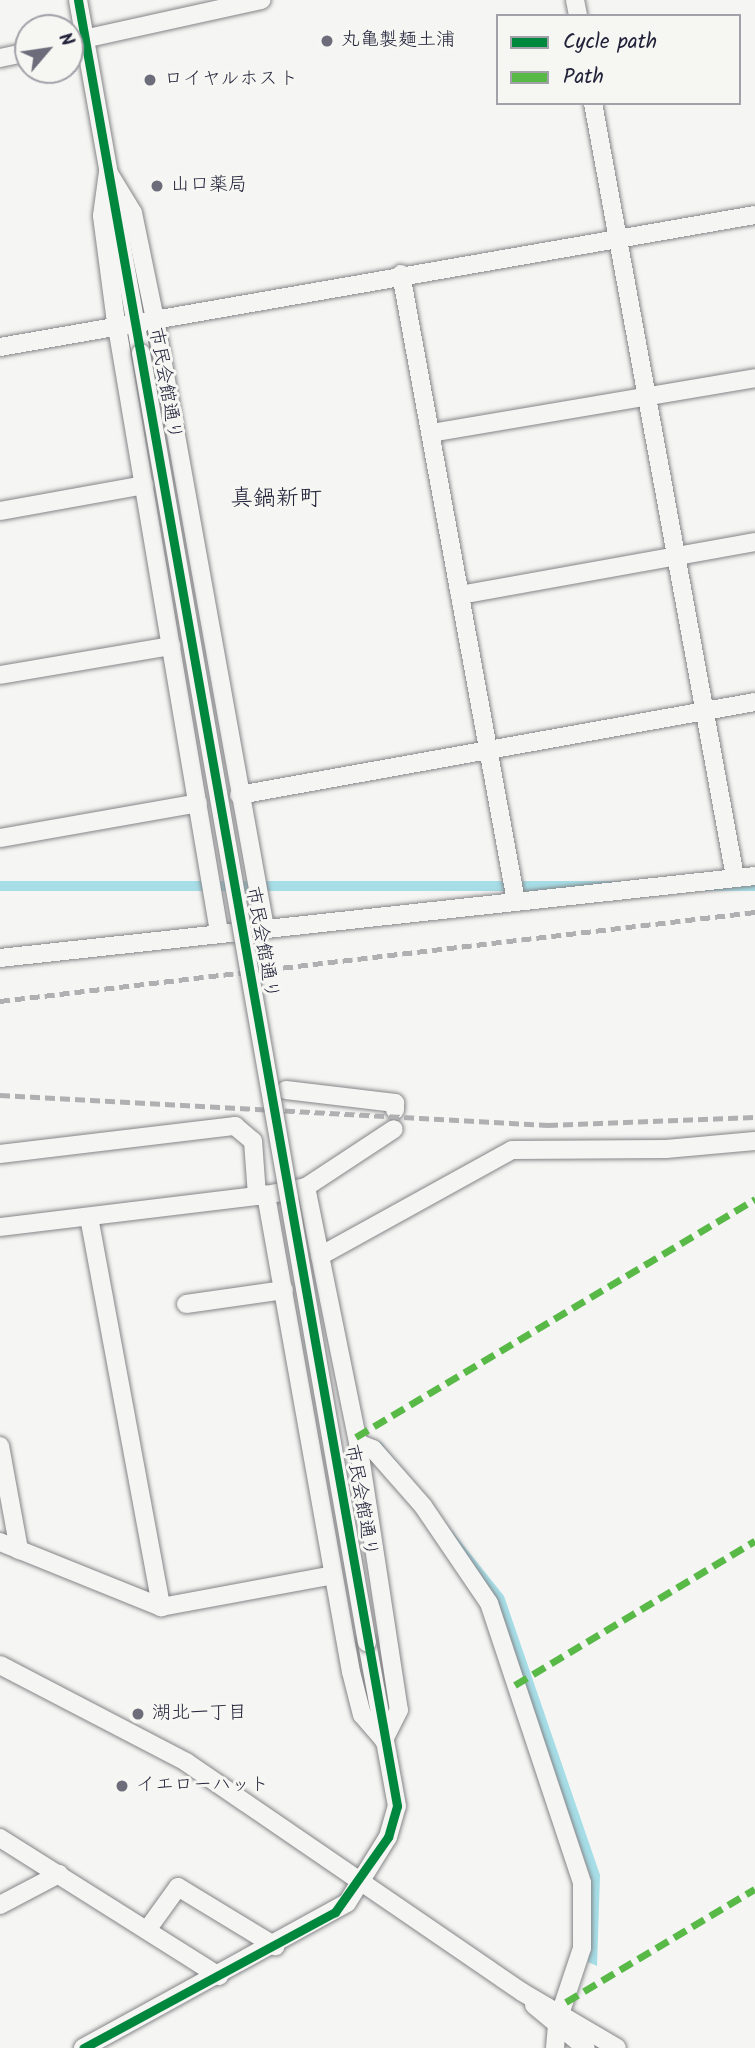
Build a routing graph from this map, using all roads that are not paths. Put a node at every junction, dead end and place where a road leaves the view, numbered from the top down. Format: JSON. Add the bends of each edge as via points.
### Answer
{"nodes":[{"id":1,"x":261,"y":0,"type":"edge"},
{"id":2,"x":84,"y":39,"type":"edge"},
{"id":3,"x":84,"y":71,"type":"edge"},
{"id":4,"x":593,"y":105,"type":"edge"},
{"id":5,"x":108,"y":172,"type":"junction"},
{"id":6,"x":755,"y":215,"type":"edge"},
{"id":7,"x":618,"y":239,"type":"junction"},
{"id":8,"x":401,"y":274,"type":"junction"},
{"id":9,"x":155,"y":319,"type":"junction"},
{"id":10,"x":135,"y":322,"type":"junction"},
{"id":11,"x":117,"y":326,"type":"junction"},
{"id":12,"x":0,"y":347,"type":"edge"},
{"id":13,"x":755,"y":378,"type":"edge"},
{"id":14,"x":646,"y":397,"type":"junction"},
{"id":15,"x":431,"y":433,"type":"junction"},
{"id":16,"x":145,"y":485,"type":"junction"},
{"id":17,"x":0,"y":511,"type":"edge"},
{"id":18,"x":755,"y":541,"type":"edge"},
{"id":19,"x":676,"y":555,"type":"junction"},
{"id":20,"x":460,"y":595,"type":"junction"},
{"id":21,"x":172,"y":646,"type":"junction"},
{"id":22,"x":0,"y":675,"type":"edge"},
{"id":23,"x":755,"y":702,"type":"edge"},
{"id":24,"x":705,"y":711,"type":"junction"},
{"id":25,"x":489,"y":753,"type":"junction"},
{"id":26,"x":239,"y":795,"type":"junction"},
{"id":27,"x":198,"y":803,"type":"junction"},
{"id":28,"x":0,"y":838,"type":"edge"},
{"id":29,"x":755,"y":876,"type":"edge"},
{"id":30,"x":735,"y":877,"type":"junction"},
{"id":31,"x":516,"y":901,"type":"junction"},
{"id":32,"x":265,"y":928,"type":"junction"},
{"id":33,"x":219,"y":932,"type":"junction"},
{"id":34,"x":0,"y":958,"type":"edge"},
{"id":35,"x":286,"y":1090,"type":"dead end"},
{"id":36,"x":395,"y":1110,"type":"dead end"},
{"id":37,"x":394,"y":1129,"type":"dead end"},
{"id":38,"x":755,"y":1140,"type":"edge"},
{"id":39,"x":0,"y":1154,"type":"edge"},
{"id":40,"x":306,"y":1187,"type":"junction"},
{"id":41,"x":262,"y":1196,"type":"junction"},
{"id":42,"x":89,"y":1217,"type":"junction"},
{"id":43,"x":0,"y":1227,"type":"edge"},
{"id":44,"x":320,"y":1256,"type":"junction"},
{"id":45,"x":284,"y":1290,"type":"junction"},
{"id":46,"x":186,"y":1304,"type":"dead end"},
{"id":47,"x":358,"y":1443,"type":"junction"},
{"id":48,"x":0,"y":1446,"type":"edge"},
{"id":49,"x":0,"y":1542,"type":"edge"},
{"id":50,"x":19,"y":1549,"type":"junction"},
{"id":51,"x":333,"y":1575,"type":"junction"},
{"id":52,"x":161,"y":1607,"type":"junction"},
{"id":53,"x":0,"y":1665,"type":"edge"},
{"id":54,"x":384,"y":1740,"type":"junction"},
{"id":55,"x":0,"y":1838,"type":"edge"},
{"id":56,"x":59,"y":1874,"type":"junction"},
{"id":57,"x":360,"y":1884,"type":"junction"},
{"id":58,"x":0,"y":1905,"type":"edge"},
{"id":59,"x":147,"y":1930,"type":"junction"},
{"id":60,"x":275,"y":1946,"type":"junction"},
{"id":61,"x":219,"y":1976,"type":"junction"},
{"id":62,"x":559,"y":2019,"type":"junction"},
{"id":63,"x":83,"y":2048,"type":"edge"},
{"id":64,"x":555,"y":2048,"type":"edge"},
{"id":65,"x":586,"y":2048,"type":"edge"},
{"id":66,"x":617,"y":2048,"type":"edge"}],
"edges":[{"from":1,"to":2,"type":"street"},
{"from":3,"to":5,"type":"street","name":"市民会館通り"},
{"from":4,"to":7,"type":"street"},
{"from":5,"to":9,"type":"street","via":[[133,213]]},
{"from":5,"to":10,"type":"street","name":"市民会館通り"},
{"from":5,"to":11,"type":"street","via":[[102,216]]},
{"from":6,"to":7,"type":"street"},
{"from":7,"to":8,"type":"street"},
{"from":7,"to":14,"type":"street"},
{"from":8,"to":9,"type":"street"},
{"from":8,"to":15,"type":"street"},
{"from":9,"to":10,"type":"street"},
{"from":9,"to":26,"type":"street"},
{"from":10,"to":11,"type":"street"},
{"from":10,"to":54,"type":"street","name":"市民会館通り","bridge":true},
{"from":11,"to":12,"type":"street"},
{"from":11,"to":16,"type":"street"},
{"from":13,"to":14,"type":"street"},
{"from":14,"to":15,"type":"street"},
{"from":14,"to":19,"type":"street"},
{"from":15,"to":20,"type":"street"},
{"from":16,"to":17,"type":"street"},
{"from":16,"to":21,"type":"street"},
{"from":18,"to":19,"type":"street"},
{"from":19,"to":20,"type":"street"},
{"from":19,"to":24,"type":"street"},
{"from":20,"to":25,"type":"street"},
{"from":21,"to":22,"type":"street"},
{"from":21,"to":27,"type":"street"},
{"from":23,"to":24,"type":"street"},
{"from":24,"to":25,"type":"street"},
{"from":24,"to":30,"type":"street"},
{"from":25,"to":26,"type":"street"},
{"from":25,"to":31,"type":"street"},
{"from":26,"to":32,"type":"street"},
{"from":27,"to":28,"type":"street"},
{"from":27,"to":33,"type":"street"},
{"from":29,"to":30,"type":"street"},
{"from":30,"to":31,"type":"street"},
{"from":31,"to":32,"type":"street"},
{"from":32,"to":33,"type":"street"},
{"from":33,"to":34,"type":"street"},
{"from":35,"to":36,"type":"street","via":[[395,1103]]},
{"from":37,"to":40,"type":"street"},
{"from":38,"to":44,"type":"street","via":[[666,1149],[513,1150]]},
{"from":39,"to":41,"type":"street","via":[[235,1126],[253,1141]]},
{"from":40,"to":41,"type":"street"},
{"from":40,"to":44,"type":"street"},
{"from":41,"to":42,"type":"street"},
{"from":41,"to":45,"type":"street"},
{"from":42,"to":43,"type":"street"},
{"from":42,"to":52,"type":"street"},
{"from":44,"to":47,"type":"street"},
{"from":45,"to":46,"type":"street"},
{"from":45,"to":51,"type":"street"},
{"from":47,"to":54,"type":"street","via":[[399,1710]]},
{"from":47,"to":62,"type":"street","via":[[373,1449],[422,1506],[489,1604],[582,1883],[582,1948]]},
{"from":48,"to":50,"type":"street"},
{"from":49,"to":50,"type":"street"},
{"from":50,"to":52,"type":"street"},
{"from":51,"to":52,"type":"street"},
{"from":51,"to":54,"type":"street","via":[[362,1715]]},
{"from":53,"to":57,"type":"street","via":[[186,1762]]},
{"from":54,"to":57,"type":"street","name":"市民会館通り","via":[[397,1806],[387,1837]]},
{"from":55,"to":56,"type":"street"},
{"from":56,"to":58,"type":"street"},
{"from":56,"to":59,"type":"street"},
{"from":57,"to":60,"type":"street","name":"市民会館通り","via":[[335,1912]]},
{"from":57,"to":62,"type":"street"},
{"from":59,"to":60,"type":"street","via":[[178,1887]]},
{"from":59,"to":61,"type":"street"},
{"from":60,"to":61,"type":"street","name":"市民会館通り"},
{"from":61,"to":63,"type":"street","name":"市民会館通り"},
{"from":62,"to":64,"type":"street"},
{"from":62,"to":65,"type":"street"},
{"from":62,"to":66,"type":"street"}]}
